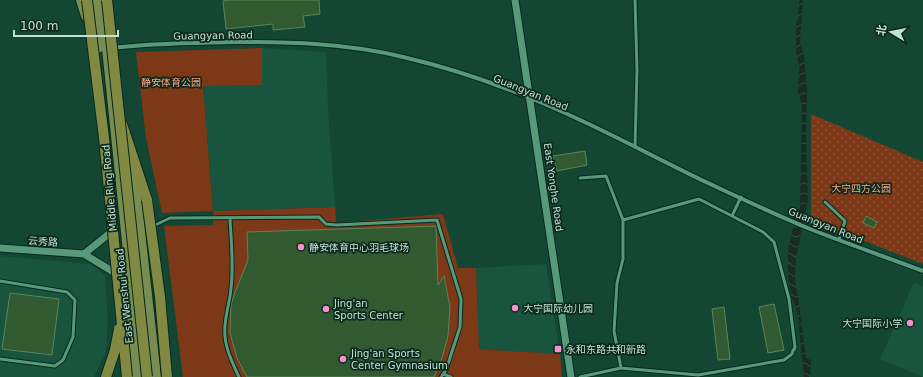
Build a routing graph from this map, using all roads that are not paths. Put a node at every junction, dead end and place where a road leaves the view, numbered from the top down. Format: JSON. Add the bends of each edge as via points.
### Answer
{"nodes":[{"id":1,"x":81,"y":0,"type":"edge"},
{"id":2,"x":87,"y":0,"type":"edge"},
{"id":3,"x":93,"y":0,"type":"edge"},
{"id":4,"x":102,"y":0,"type":"edge"},
{"id":5,"x":107,"y":0,"type":"edge"},
{"id":6,"x":111,"y":0,"type":"edge"},
{"id":7,"x":515,"y":0,"type":"edge"},
{"id":8,"x":635,"y":0,"type":"edge"},
{"id":9,"x":102,"y":49,"type":"junction"},
{"id":10,"x":530,"y":98,"type":"junction"},
{"id":11,"x":118,"y":113,"type":"junction"},
{"id":12,"x":115,"y":131,"type":"junction"},
{"id":13,"x":104,"y":138,"type":"junction"},
{"id":14,"x":635,"y":147,"type":"junction"},
{"id":15,"x":580,"y":178,"type":"dead end"},
{"id":16,"x":741,"y":197,"type":"junction"},
{"id":17,"x":825,"y":202,"type":"dead end"},
{"id":18,"x":732,"y":216,"type":"junction"},
{"id":19,"x":230,"y":218,"type":"junction"},
{"id":20,"x":623,"y":220,"type":"junction"},
{"id":21,"x":117,"y":228,"type":"junction"},
{"id":22,"x":140,"y":232,"type":"junction"},
{"id":23,"x":839,"y":239,"type":"junction"},
{"id":24,"x":0,"y":249,"type":"edge"},
{"id":25,"x":84,"y":254,"type":"junction"},
{"id":26,"x":923,"y":271,"type":"edge"},
{"id":27,"x":122,"y":277,"type":"junction"},
{"id":28,"x":0,"y":281,"type":"edge"},
{"id":29,"x":130,"y":352,"type":"junction"},
{"id":30,"x":0,"y":359,"type":"edge"},
{"id":31,"x":621,"y":368,"type":"junction"},
{"id":32,"x":442,"y":375,"type":"edge"},
{"id":33,"x":106,"y":377,"type":"edge"},
{"id":34,"x":126,"y":377,"type":"edge"},
{"id":35,"x":133,"y":377,"type":"edge"},
{"id":36,"x":141,"y":377,"type":"edge"},
{"id":37,"x":147,"y":377,"type":"edge"},
{"id":38,"x":156,"y":377,"type":"edge"},
{"id":39,"x":167,"y":377,"type":"edge"},
{"id":40,"x":238,"y":377,"type":"edge"},
{"id":41,"x":451,"y":377,"type":"edge"},
{"id":42,"x":571,"y":377,"type":"edge"},
{"id":43,"x":580,"y":377,"type":"edge"}],
"edges":[{"from":1,"to":9,"type":"main road","name":"East Wenshui Road"},
{"from":2,"to":13,"type":"highway","name":"Middle Ring Road","bridge":true},
{"from":3,"to":9,"type":"main road","name":"East Wenshui Road"},
{"from":4,"to":9,"type":"main road","name":"East Wenshui Road"},
{"from":5,"to":11,"type":"highway","name":"Middle Ring Road","bridge":true},
{"from":6,"to":9,"type":"main road","name":"East Wenshui Road"},
{"from":7,"to":10,"type":"street","name":"East Yonghe Road"},
{"from":8,"to":14,"type":"lane"},
{"from":9,"to":10,"type":"street","name":"Guangyan Road","via":[[208,42],[276,42],[355,47],[403,56],[459,72]]},
{"from":9,"to":12,"type":"main road","name":"East Wenshui Road"},
{"from":9,"to":21,"type":"main road","name":"East Wenshui Road"},
{"from":10,"to":14,"type":"street","name":"Guangyan Road"},
{"from":10,"to":42,"type":"street","name":"East Yonghe Road"},
{"from":11,"to":37,"type":"highway","name":"Middle Ring Road","bridge":true},
{"from":11,"to":39,"type":"highway","bridge":true,"via":[[147,200],[160,297]]},
{"from":12,"to":22,"type":"main road","name":"East Wenshui Road","via":[[136,194]]},
{"from":12,"to":36,"type":"main road","name":"East Wenshui Road"},
{"from":13,"to":33,"type":"highway","bridge":true,"via":[[119,329]]},
{"from":13,"to":34,"type":"highway","name":"Middle Ring Road","bridge":true},
{"from":14,"to":16,"type":"street","name":"Guangyan Road"},
{"from":15,"to":20,"type":"lane","via":[[606,176]]},
{"from":16,"to":18,"type":"lane"},
{"from":16,"to":23,"type":"street","name":"Guangyan Road"},
{"from":17,"to":23,"type":"lane","via":[[845,220]]},
{"from":18,"to":20,"type":"lane","via":[[699,199]]},
{"from":18,"to":31,"type":"lane","via":[[764,232],[774,242],[789,298],[794,347],[792,354],[784,360],[698,375]]},
{"from":19,"to":22,"type":"lane","via":[[170,218]]},
{"from":19,"to":32,"type":"lane","via":[[319,217],[326,224],[336,225],[437,220],[461,299],[460,326],[455,346]]},
{"from":19,"to":40,"type":"lane","via":[[231,289],[225,336]]},
{"from":20,"to":31,"type":"lane","via":[[623,259],[617,282],[614,331]]},
{"from":21,"to":25,"type":"street"},
{"from":21,"to":27,"type":"main road","name":"East Wenshui Road"},
{"from":22,"to":38,"type":"main road","name":"East Wenshui Road"},
{"from":23,"to":26,"type":"street","name":"Guangyan Road"},
{"from":24,"to":25,"type":"street","name":"云秀路"},
{"from":25,"to":27,"type":"street"},
{"from":27,"to":29,"type":"main road","name":"East Wenshui Road"},
{"from":28,"to":30,"type":"lane","via":[[67,292],[75,300],[73,336],[63,360],[55,366]]},
{"from":29,"to":34,"type":"main road","name":"East Wenshui Road"},
{"from":29,"to":35,"type":"main road","name":"East Wenshui Road"},
{"from":31,"to":43,"type":"lane"},
{"from":32,"to":41,"type":"lane"}]}
